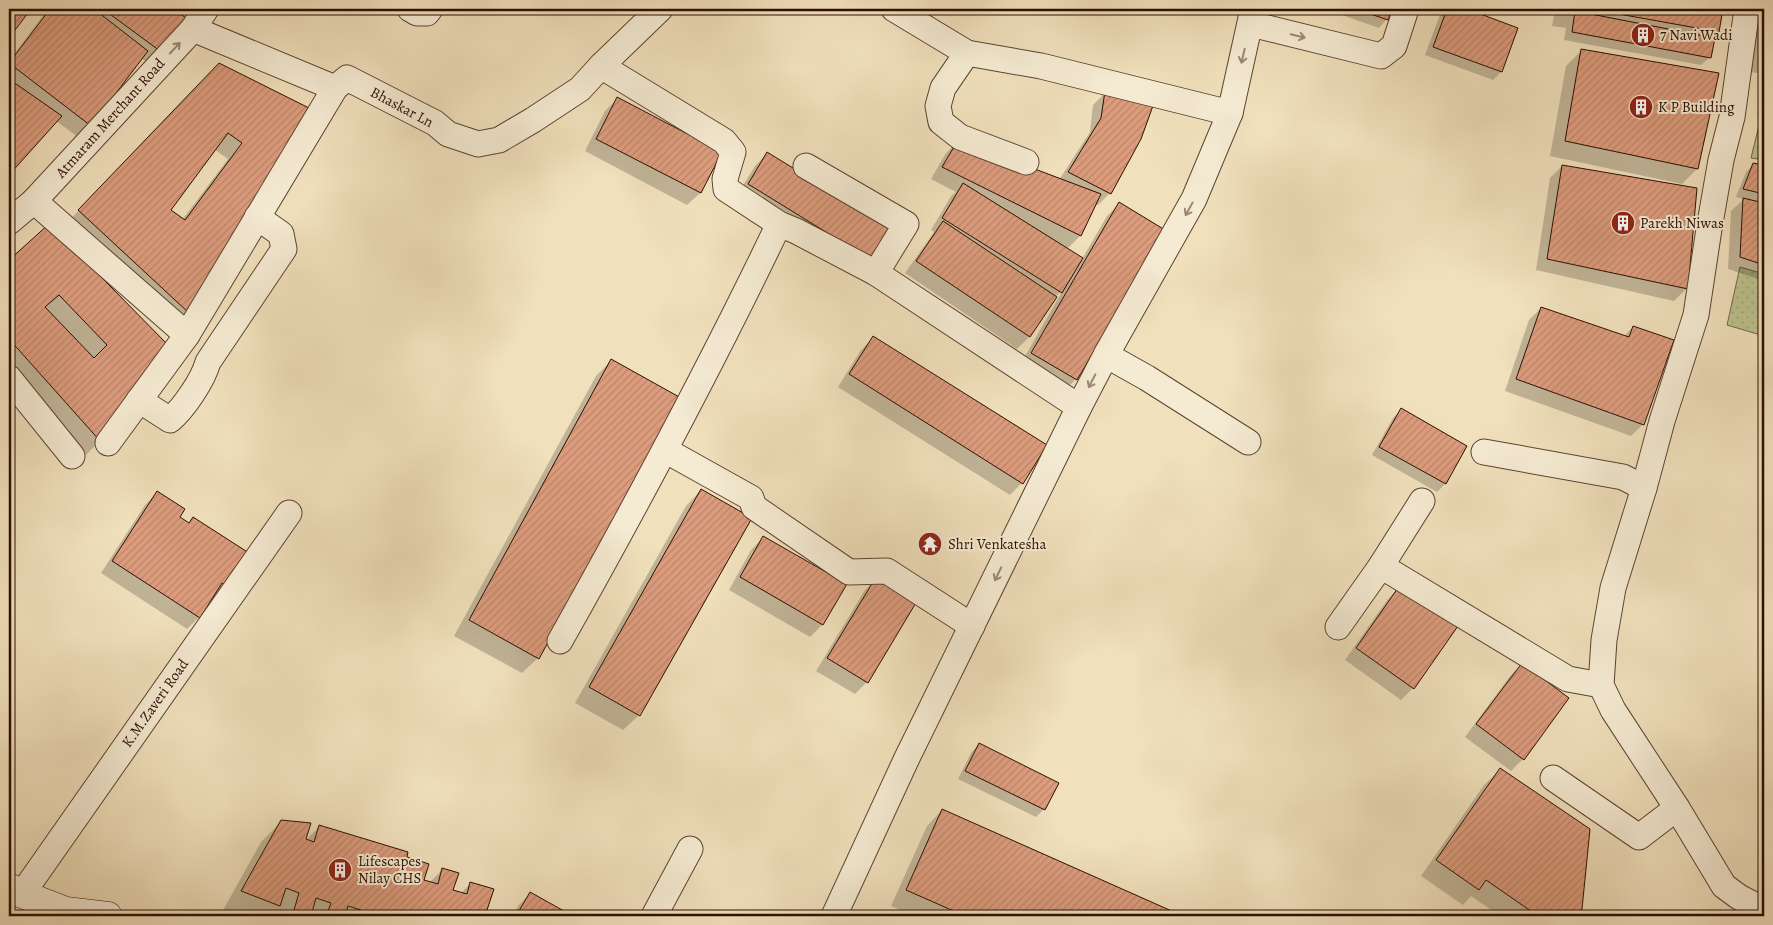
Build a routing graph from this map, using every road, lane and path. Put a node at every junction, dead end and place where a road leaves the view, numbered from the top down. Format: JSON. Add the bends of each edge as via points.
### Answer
{"nodes":[{"id":1,"x":410,"y":9,"type":"edge"},
{"id":2,"x":430,"y":9,"type":"edge"},
{"id":3,"x":660,"y":9,"type":"edge"},
{"id":4,"x":894,"y":9,"type":"edge"},
{"id":5,"x":1406,"y":9,"type":"edge"},
{"id":6,"x":1747,"y":9,"type":"edge"},
{"id":7,"x":1252,"y":16,"type":"edge"},
{"id":8,"x":199,"y":19,"type":"edge"},
{"id":9,"x":967,"y":53,"type":"junction"},
{"id":10,"x":601,"y":66,"type":"junction"},
{"id":11,"x":335,"y":88,"type":"junction"},
{"id":12,"x":1230,"y":112,"type":"junction"},
{"id":13,"x":1026,"y":162,"type":"dead end"},
{"id":14,"x":806,"y":166,"type":"dead end"},
{"id":15,"x":34,"y":202,"type":"junction"},
{"id":16,"x":257,"y":217,"type":"junction"},
{"id":17,"x":9,"y":222,"type":"edge"},
{"id":18,"x":778,"y":224,"type":"junction"},
{"id":19,"x":876,"y":273,"type":"junction"},
{"id":20,"x":187,"y":335,"type":"junction"},
{"id":21,"x":1106,"y":355,"type":"junction"},
{"id":22,"x":9,"y":378,"type":"edge"},
{"id":23,"x":139,"y":400,"type":"junction"},
{"id":24,"x":1079,"y":407,"type":"junction"},
{"id":25,"x":1248,"y":442,"type":"dead end"},
{"id":26,"x":108,"y":443,"type":"dead end"},
{"id":27,"x":665,"y":450,"type":"junction"},
{"id":28,"x":1484,"y":452,"type":"dead end"},
{"id":29,"x":72,"y":456,"type":"dead end"},
{"id":30,"x":1644,"y":488,"type":"junction"},
{"id":31,"x":1422,"y":501,"type":"dead end"},
{"id":32,"x":289,"y":513,"type":"dead end"},
{"id":33,"x":1381,"y":566,"type":"junction"},
{"id":34,"x":972,"y":626,"type":"junction"},
{"id":35,"x":1338,"y":627,"type":"dead end"},
{"id":36,"x":560,"y":641,"type":"dead end"},
{"id":37,"x":1601,"y":685,"type":"junction"},
{"id":38,"x":1553,"y":778,"type":"dead end"},
{"id":39,"x":1676,"y":808,"type":"junction"},
{"id":40,"x":690,"y":849,"type":"dead end"},
{"id":41,"x":15,"y":891,"type":"edge"},
{"id":42,"x":1764,"y":910,"type":"edge"},
{"id":43,"x":66,"y":914,"type":"edge"},
{"id":44,"x":108,"y":916,"type":"edge"},
{"id":45,"x":654,"y":916,"type":"edge"},
{"id":46,"x":834,"y":916,"type":"edge"}],
"edges":[{"from":1,"to":2,"type":"street","via":[[417,13],[427,13]]},
{"from":3,"to":10,"type":"street"},
{"from":4,"to":9,"type":"street"},
{"from":7,"to":5,"type":"street","one_way":true,"via":[[1381,56],[1394,46]]},
{"from":6,"to":30,"type":"street","via":[[1732,117],[1709,229],[1696,315]]},
{"from":7,"to":12,"type":"street","one_way":true},
{"from":8,"to":11,"type":"street"},
{"from":15,"to":8,"type":"street","name":"Atmaram Merchant Road","one_way":true},
{"from":9,"to":12,"type":"street","via":[[1041,66]]},
{"from":9,"to":13,"type":"street","via":[[943,88],[938,106],[941,122],[960,137]]},
{"from":10,"to":11,"type":"street","name":"Bhaskar Ln","via":[[580,89],[533,120],[499,140],[478,144],[448,134],[435,123],[347,78]]},
{"from":10,"to":18,"type":"street","via":[[724,141],[734,152],[725,179],[726,189]]},
{"from":11,"to":16,"type":"street"},
{"from":12,"to":21,"type":"street","one_way":true,"via":[[1194,199]]},
{"from":14,"to":19,"type":"street","via":[[906,224]]},
{"from":15,"to":17,"type":"street","name":"Atmaram Merchant Road"},
{"from":15,"to":20,"type":"street"},
{"from":16,"to":20,"type":"street"},
{"from":16,"to":23,"type":"street","via":[[281,234],[284,250],[208,362],[205,373],[170,420]]},
{"from":18,"to":19,"type":"street"},
{"from":18,"to":27,"type":"street","via":[[731,324]]},
{"from":19,"to":24,"type":"street"},
{"from":20,"to":23,"type":"street"},
{"from":21,"to":24,"type":"street","one_way":true},
{"from":21,"to":25,"type":"street"},
{"from":22,"to":29,"type":"street"},
{"from":23,"to":26,"type":"street"},
{"from":24,"to":34,"type":"street","one_way":true},
{"from":27,"to":34,"type":"street","via":[[751,498],[754,507],[849,572],[887,571]]},
{"from":27,"to":36,"type":"street"},
{"from":28,"to":30,"type":"street","via":[[1623,477]]},
{"from":30,"to":37,"type":"street","via":[[1613,588],[1604,640]]},
{"from":31,"to":33,"type":"street"},
{"from":32,"to":41,"type":"street","name":"K.M.Zaveri Road"},
{"from":33,"to":35,"type":"street"},
{"from":33,"to":37,"type":"street","via":[[1568,679]]},
{"from":34,"to":46,"type":"street"},
{"from":37,"to":39,"type":"street","via":[[1613,710]]},
{"from":38,"to":39,"type":"street","via":[[1639,837]]},
{"from":39,"to":42,"type":"street","via":[[1724,886]]},
{"from":40,"to":45,"type":"street"},
{"from":41,"to":43,"type":"main road"},
{"from":43,"to":44,"type":"main road"}]}
